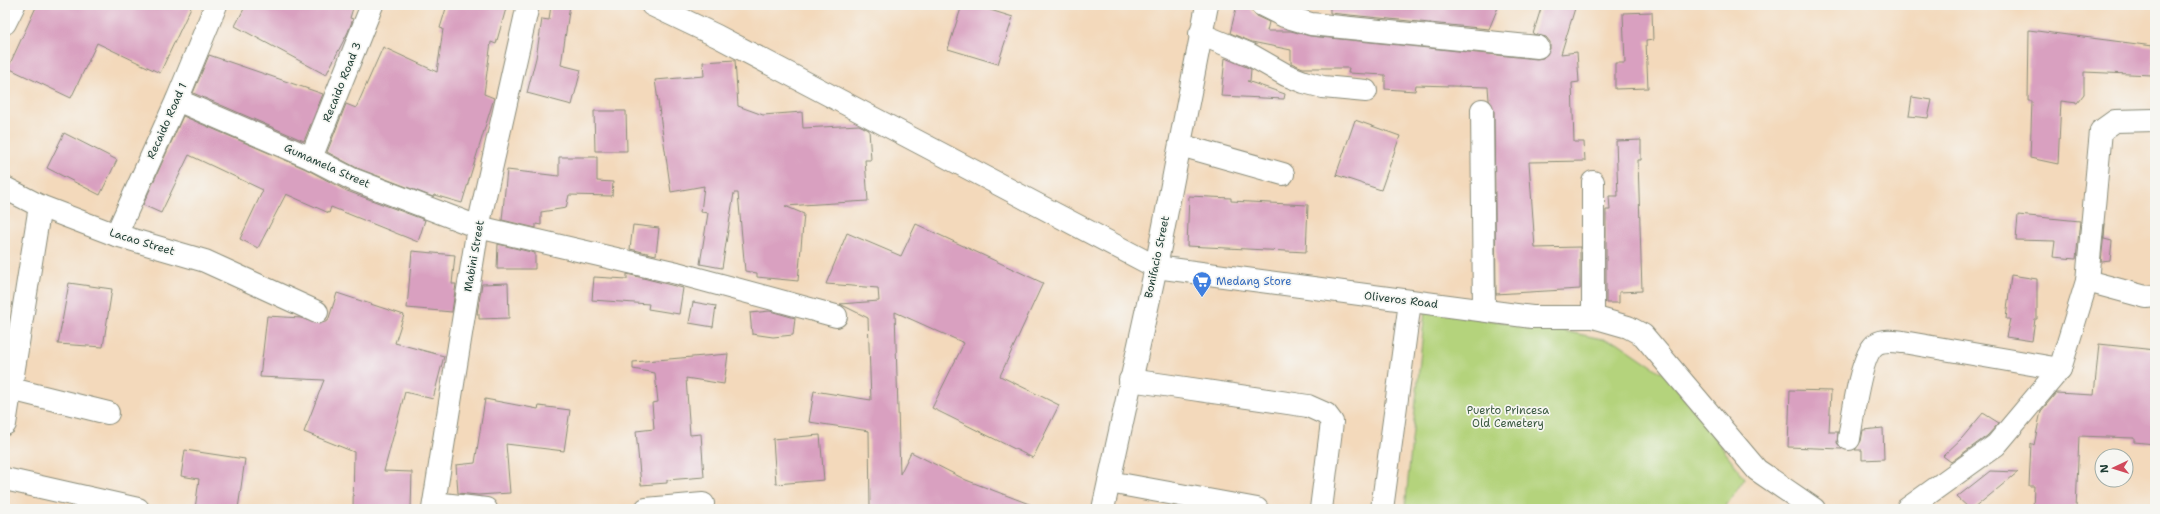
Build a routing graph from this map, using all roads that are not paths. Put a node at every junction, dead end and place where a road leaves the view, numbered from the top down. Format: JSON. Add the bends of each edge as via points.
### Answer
{"nodes":[{"id":1,"x":14,"y":5,"type":"edge"},
{"id":2,"x":216,"y":5,"type":"edge"},
{"id":3,"x":372,"y":5,"type":"edge"},
{"id":4,"x":528,"y":5,"type":"edge"},
{"id":5,"x":652,"y":5,"type":"edge"},
{"id":6,"x":1207,"y":5,"type":"edge"},
{"id":7,"x":1262,"y":5,"type":"edge"},
{"id":8,"x":5,"y":23,"type":"edge"},
{"id":9,"x":1200,"y":34,"type":"junction"},
{"id":10,"x":1538,"y":47,"type":"dead end"},
{"id":11,"x":1366,"y":91,"type":"dead end"},
{"id":12,"x":177,"y":100,"type":"junction"},
{"id":13,"x":1482,"y":110,"type":"dead end"},
{"id":14,"x":2155,"y":120,"type":"edge"},
{"id":15,"x":1180,"y":145,"type":"junction"},
{"id":16,"x":311,"y":158,"type":"junction"},
{"id":17,"x":1283,"y":174,"type":"dead end"},
{"id":18,"x":1593,"y":182,"type":"dead end"},
{"id":19,"x":5,"y":188,"type":"edge"},
{"id":20,"x":40,"y":206,"type":"junction"},
{"id":21,"x":478,"y":227,"type":"junction"},
{"id":22,"x":116,"y":235,"type":"junction"},
{"id":23,"x":1156,"y":267,"type":"junction"},
{"id":24,"x":2087,"y":281,"type":"junction"},
{"id":25,"x":2155,"y":296,"type":"edge"},
{"id":26,"x":1410,"y":302,"type":"junction"},
{"id":27,"x":1484,"y":309,"type":"junction"},
{"id":28,"x":317,"y":312,"type":"dead end"},
{"id":29,"x":836,"y":316,"type":"dead end"},
{"id":30,"x":1593,"y":317,"type":"junction"},
{"id":31,"x":2060,"y":369,"type":"junction"},
{"id":32,"x":1130,"y":380,"type":"junction"},
{"id":33,"x":11,"y":389,"type":"junction"},
{"id":34,"x":108,"y":413,"type":"dead end"},
{"id":35,"x":5,"y":424,"type":"edge"},
{"id":36,"x":1849,"y":439,"type":"dead end"},
{"id":37,"x":5,"y":479,"type":"edge"},
{"id":38,"x":1109,"y":482,"type":"junction"},
{"id":39,"x":703,"y":504,"type":"dead end"},
{"id":40,"x":433,"y":506,"type":"edge"},
{"id":41,"x":1215,"y":506,"type":"edge"},
{"id":42,"x":138,"y":509,"type":"edge"},
{"id":43,"x":486,"y":509,"type":"edge"},
{"id":44,"x":646,"y":509,"type":"edge"},
{"id":45,"x":1103,"y":509,"type":"edge"},
{"id":46,"x":1257,"y":509,"type":"edge"},
{"id":47,"x":1321,"y":509,"type":"edge"},
{"id":48,"x":1382,"y":509,"type":"edge"},
{"id":49,"x":1814,"y":509,"type":"edge"},
{"id":50,"x":1907,"y":509,"type":"edge"}],
"edges":[{"from":1,"to":8,"type":"street"},
{"from":2,"to":12,"type":"street","name":"Recaido Road 1"},
{"from":3,"to":16,"type":"street","name":"Recaido Road 3"},
{"from":4,"to":21,"type":"street","name":"Mabini Street"},
{"from":5,"to":23,"type":"street","name":"Oliveros Road","via":[[717,36]]},
{"from":6,"to":9,"type":"street","name":"Bonifacio Street"},
{"from":7,"to":10,"type":"street","via":[[1284,16],[1311,24]]},
{"from":9,"to":11,"type":"street","via":[[1249,54],[1304,82],[1323,87]]},
{"from":9,"to":15,"type":"street","name":"Bonifacio Street"},
{"from":12,"to":16,"type":"street","name":"Gumamela Street"},
{"from":12,"to":22,"type":"street","name":"Recaido Road 1"},
{"from":13,"to":27,"type":"street"},
{"from":14,"to":24,"type":"street","via":[[2115,121],[2101,131]]},
{"from":15,"to":17,"type":"street"},
{"from":15,"to":23,"type":"street","name":"Bonifacio Street"},
{"from":16,"to":21,"type":"street","name":"Gumamela Street","via":[[352,179]]},
{"from":18,"to":30,"type":"street"},
{"from":19,"to":20,"type":"street","name":"Lacao Street"},
{"from":20,"to":22,"type":"street","name":"Lacao Street"},
{"from":20,"to":33,"type":"street"},
{"from":21,"to":29,"type":"street","name":"Gumamela Street","via":[[677,273]]},
{"from":21,"to":40,"type":"street","name":"Mabini Street"},
{"from":22,"to":28,"type":"street","name":"Lacao Street","via":[[205,261]]},
{"from":23,"to":26,"type":"street","name":"Oliveros Road"},
{"from":23,"to":32,"type":"street","name":"Bonifacio Street"},
{"from":24,"to":25,"type":"street","via":[[2146,297]]},
{"from":24,"to":31,"type":"street"},
{"from":26,"to":27,"type":"street","name":"Oliveros Road"},
{"from":26,"to":48,"type":"street"},
{"from":27,"to":30,"type":"street","name":"Oliveros Road","via":[[1532,317]]},
{"from":30,"to":49,"type":"street","name":"Oliveros Road","via":[[1644,335],[1757,470]]},
{"from":31,"to":36,"type":"street","via":[[1903,342],[1881,342],[1874,345],[1868,353],[1863,367]]},
{"from":31,"to":50,"type":"street","via":[[1996,445]]},
{"from":32,"to":38,"type":"street","name":"Bonifacio Street"},
{"from":32,"to":47,"type":"street","via":[[1308,406],[1326,414],[1332,422]]},
{"from":33,"to":34,"type":"street"},
{"from":33,"to":35,"type":"street"},
{"from":37,"to":42,"type":"street"},
{"from":38,"to":41,"type":"street"},
{"from":38,"to":45,"type":"street","name":"Bonifacio Street"},
{"from":39,"to":44,"type":"street"},
{"from":40,"to":43,"type":"street"},
{"from":41,"to":46,"type":"street"}]}
